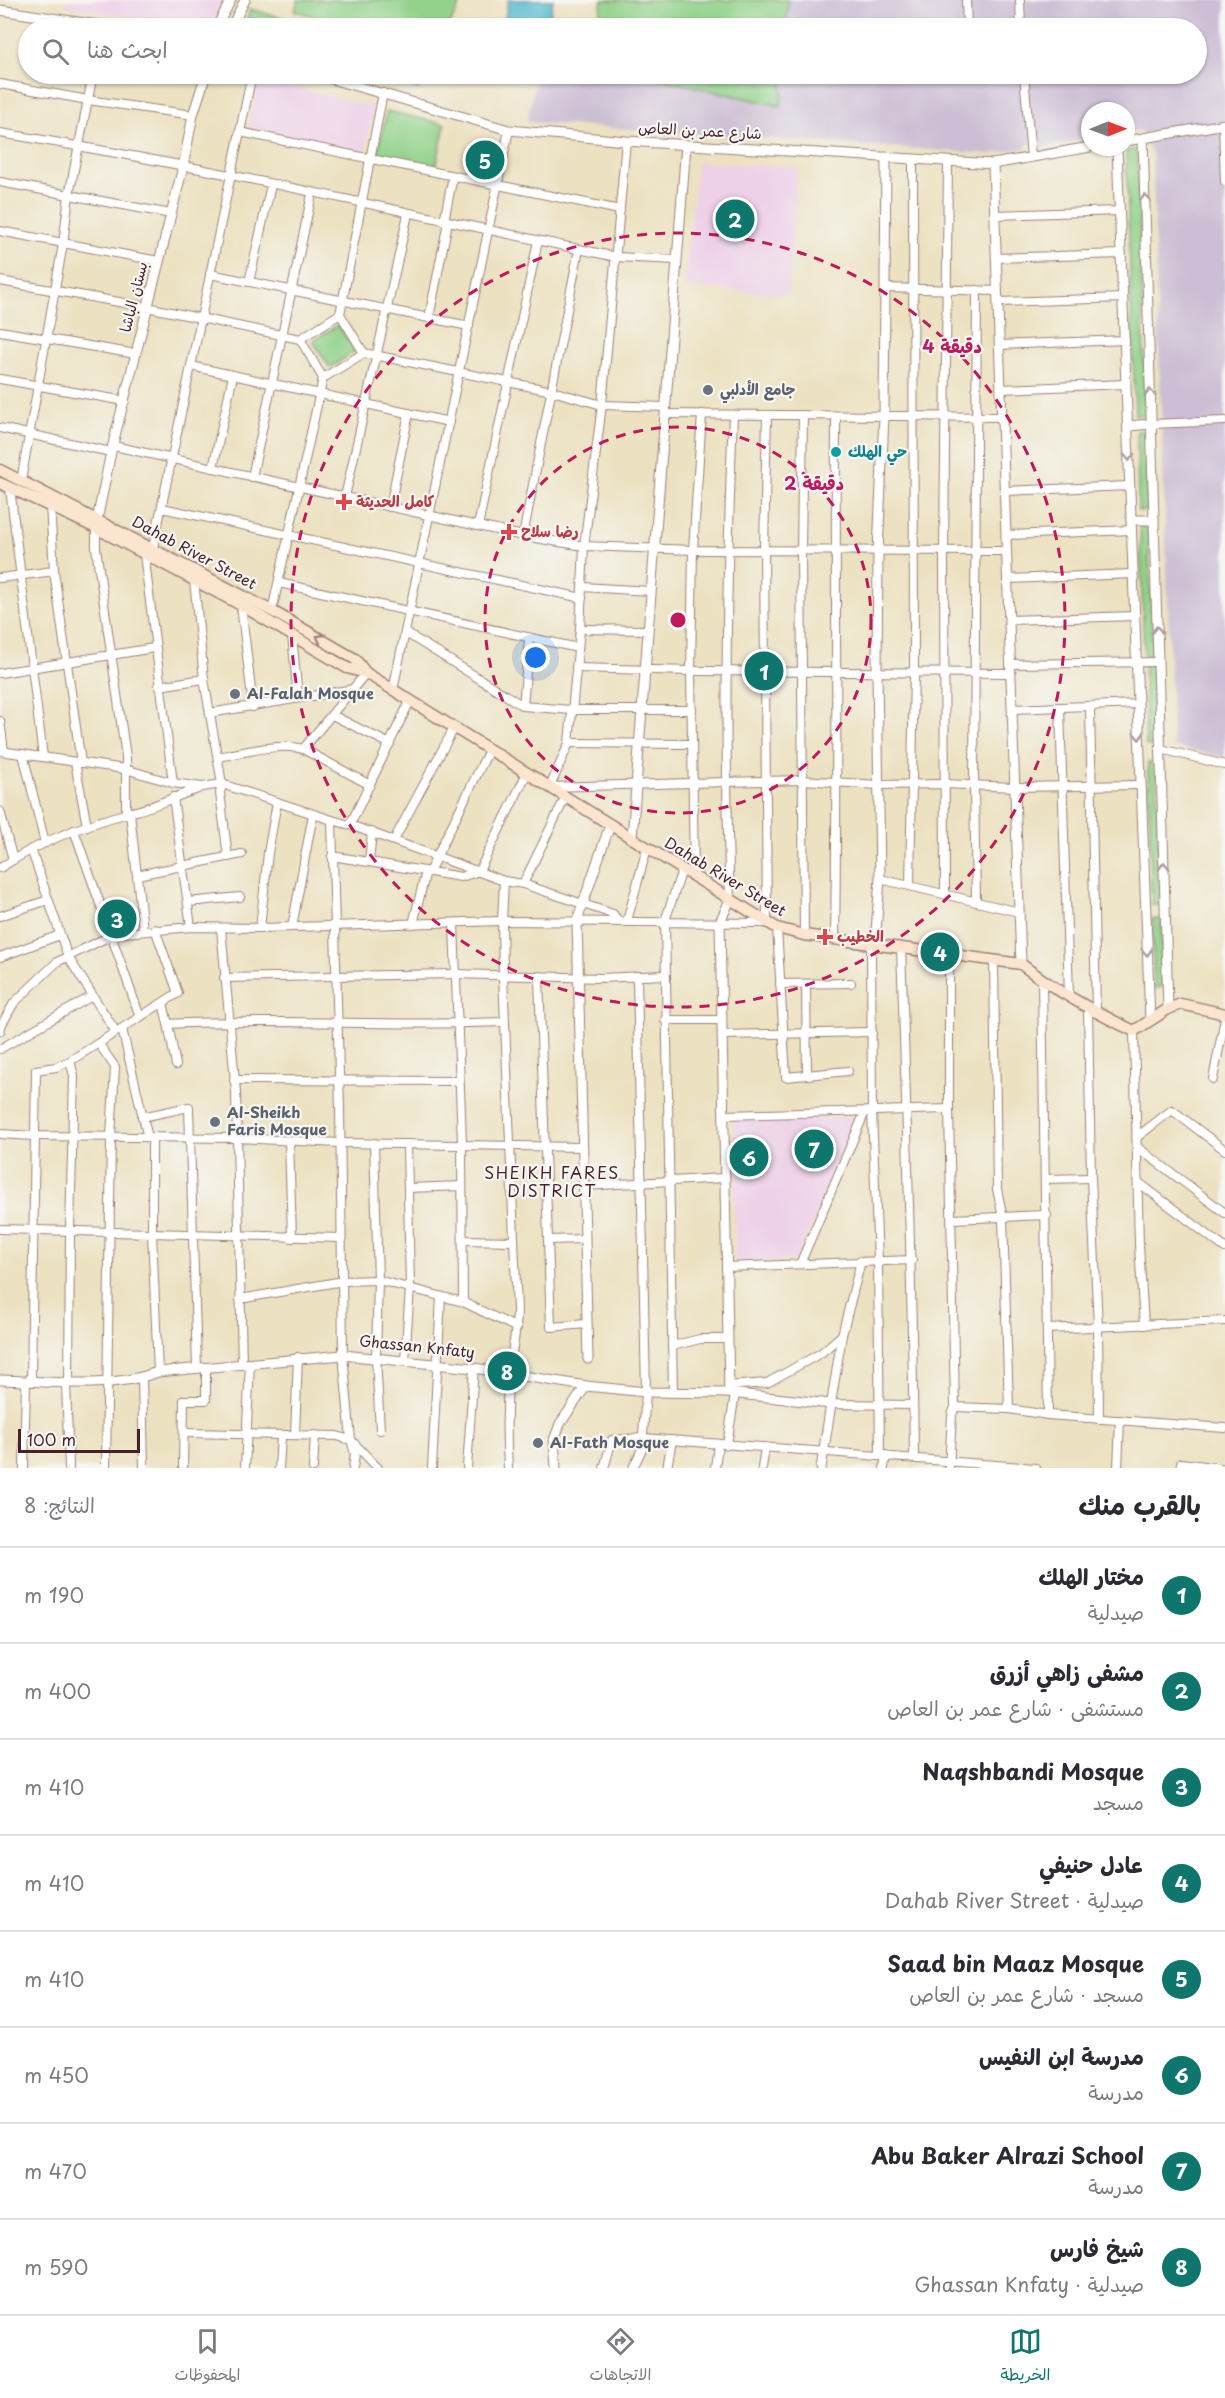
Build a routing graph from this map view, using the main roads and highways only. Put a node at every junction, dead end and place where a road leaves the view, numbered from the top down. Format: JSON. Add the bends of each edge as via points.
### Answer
{"nodes":[{"id":1,"x":0,"y":470,"type":"edge"},
{"id":2,"x":0,"y":483,"type":"edge"},
{"id":3,"x":96,"y":523,"type":"junction"},
{"id":4,"x":149,"y":551,"type":"junction"},
{"id":5,"x":366,"y":673,"type":"junction"},
{"id":6,"x":1225,"y":1016,"type":"edge"}],
"edges":[{"from":1,"to":3,"type":"main road","name":"Dahab River Street"},
{"from":2,"to":3,"type":"main road","name":"Dahab River Street"},
{"from":3,"to":4,"type":"main road","name":"Dahab River Street"},
{"from":4,"to":5,"type":"main road","name":"Dahab River Street","via":[[347,668]]},
{"from":5,"to":4,"type":"main road","name":"Dahab River Street","one_way":true,"via":[[355,659],[272,611]]},
{"from":5,"to":6,"type":"main road","name":"Dahab River Street","via":[[772,925],[804,935],[1021,964],[1092,1010],[1134,1031],[1181,1004]]}]}
